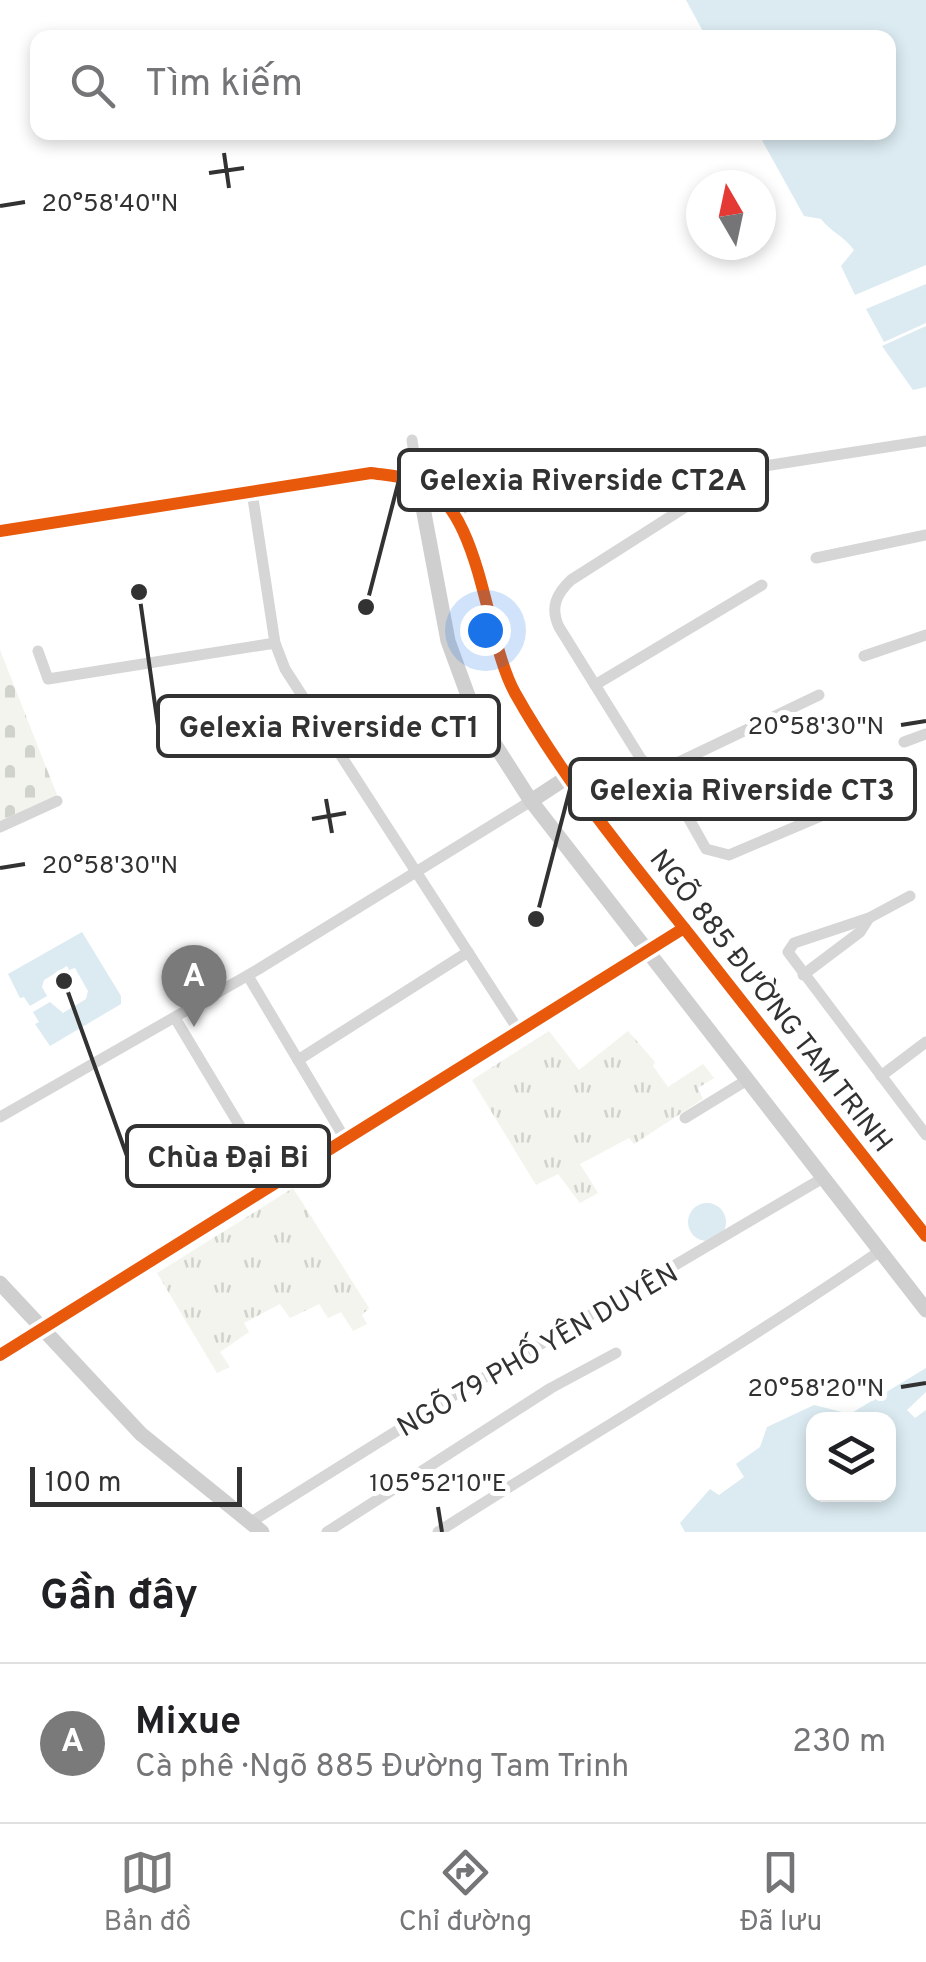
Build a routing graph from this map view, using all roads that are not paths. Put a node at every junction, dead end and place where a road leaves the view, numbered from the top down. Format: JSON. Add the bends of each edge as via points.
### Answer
{"nodes":[{"id":1,"x":412,"y":440,"type":"dead end"},
{"id":2,"x":926,"y":441,"type":"edge"},
{"id":3,"x":418,"y":481,"type":"junction"},
{"id":4,"x":252,"y":492,"type":"junction"},
{"id":5,"x":486,"y":494,"type":"dead end"},
{"id":6,"x":455,"y":514,"type":"junction"},
{"id":7,"x":0,"y":531,"type":"edge"},
{"id":8,"x":926,"y":535,"type":"edge"},
{"id":9,"x":816,"y":558,"type":"dead end"},
{"id":10,"x":762,"y":585,"type":"dead end"},
{"id":11,"x":926,"y":636,"type":"edge"},
{"id":12,"x":275,"y":643,"type":"junction"},
{"id":13,"x":38,"y":651,"type":"dead end"},
{"id":14,"x":864,"y":656,"type":"dead end"},
{"id":15,"x":595,"y":685,"type":"junction"},
{"id":16,"x":819,"y":694,"type":"dead end"},
{"id":17,"x":926,"y":734,"type":"edge"},
{"id":18,"x":904,"y":742,"type":"dead end"},
{"id":19,"x":658,"y":772,"type":"junction"},
{"id":20,"x":566,"y":778,"type":"junction"},
{"id":21,"x":868,"y":796,"type":"dead end"},
{"id":22,"x":56,"y":801,"type":"dead end"},
{"id":23,"x":531,"y":801,"type":"junction"},
{"id":24,"x":0,"y":826,"type":"edge"},
{"id":25,"x":415,"y":871,"type":"junction"},
{"id":26,"x":910,"y":896,"type":"dead end"},
{"id":27,"x":869,"y":918,"type":"junction"},
{"id":28,"x":684,"y":928,"type":"junction"},
{"id":29,"x":468,"y":952,"type":"junction"},
{"id":30,"x":648,"y":952,"type":"junction"},
{"id":31,"x":803,"y":975,"type":"junction"},
{"id":32,"x":248,"y":976,"type":"junction"},
{"id":33,"x":175,"y":1018,"type":"junction"},
{"id":34,"x":519,"y":1031,"type":"junction"},
{"id":35,"x":926,"y":1042,"type":"edge"},
{"id":36,"x":298,"y":1060,"type":"junction"},
{"id":37,"x":881,"y":1076,"type":"junction"},
{"id":38,"x":747,"y":1080,"type":"junction"},
{"id":39,"x":0,"y":1118,"type":"edge"},
{"id":40,"x":685,"y":1118,"type":"dead end"},
{"id":41,"x":926,"y":1135,"type":"edge"},
{"id":42,"x":345,"y":1139,"type":"junction"},
{"id":43,"x":824,"y":1178,"type":"junction"},
{"id":44,"x":274,"y":1183,"type":"junction"},
{"id":45,"x":926,"y":1236,"type":"edge"},
{"id":46,"x":880,"y":1251,"type":"junction"},
{"id":47,"x":0,"y":1283,"type":"edge"},
{"id":48,"x":926,"y":1310,"type":"edge"},
{"id":49,"x":41,"y":1330,"type":"junction"},
{"id":50,"x":616,"y":1352,"type":"dead end"},
{"id":51,"x":0,"y":1355,"type":"edge"},
{"id":52,"x":257,"y":1527,"type":"edge"},
{"id":53,"x":327,"y":1532,"type":"edge"},
{"id":54,"x":438,"y":1532,"type":"edge"}],
"edges":[{"from":1,"to":3,"type":"street"},
{"from":2,"to":15,"type":"street","via":[[745,469],[571,580],[554,616]]},
{"from":3,"to":4,"type":"street","via":[[371,473]]},
{"from":3,"to":6,"type":"street","name":"NGÕ 885 ĐƯỜNG TAM TRINH"},
{"from":3,"to":23,"type":"street","via":[[454,659],[474,712]]},
{"from":4,"to":7,"type":"street"},
{"from":4,"to":12,"type":"street"},
{"from":5,"to":6,"type":"street"},
{"from":6,"to":20,"type":"street","name":"NGÕ 885 ĐƯỜNG TAM TRINH","via":[[473,548],[489,627],[513,688]]},
{"from":8,"to":9,"type":"street"},
{"from":10,"to":15,"type":"street"},
{"from":11,"to":14,"type":"street"},
{"from":12,"to":13,"type":"street","via":[[48,678]]},
{"from":12,"to":25,"type":"street","via":[[284,669]]},
{"from":15,"to":19,"type":"street","via":[[641,758]]},
{"from":16,"to":19,"type":"street"},
{"from":17,"to":18,"type":"street"},
{"from":19,"to":21,"type":"street","via":[[706,848],[728,855]]},
{"from":20,"to":23,"type":"street"},
{"from":20,"to":28,"type":"street","name":"NGÕ 885 ĐƯỜNG TAM TRINH"},
{"from":22,"to":24,"type":"street"},
{"from":23,"to":25,"type":"street"},
{"from":23,"to":30,"type":"street"},
{"from":25,"to":29,"type":"street"},
{"from":25,"to":32,"type":"street"},
{"from":26,"to":27,"type":"street"},
{"from":27,"to":31,"type":"street"},
{"from":27,"to":31,"type":"street","via":[[791,945],[789,956]]},
{"from":28,"to":30,"type":"street"},
{"from":28,"to":45,"type":"street","name":"NGÕ 885 ĐƯỜNG TAM TRINH"},
{"from":29,"to":34,"type":"street"},
{"from":29,"to":36,"type":"street"},
{"from":30,"to":34,"type":"street"},
{"from":30,"to":38,"type":"street"},
{"from":31,"to":37,"type":"street"},
{"from":32,"to":33,"type":"street"},
{"from":32,"to":36,"type":"street"},
{"from":33,"to":39,"type":"street"},
{"from":33,"to":44,"type":"street"},
{"from":34,"to":42,"type":"street"},
{"from":35,"to":37,"type":"street"},
{"from":36,"to":42,"type":"street"},
{"from":37,"to":41,"type":"street"},
{"from":38,"to":40,"type":"street"},
{"from":38,"to":43,"type":"street"},
{"from":42,"to":44,"type":"street"},
{"from":43,"to":46,"type":"street"},
{"from":43,"to":52,"type":"street","name":"NGÕ 79 PHỐ YÊN DUYÊN","via":[[442,1402]]},
{"from":44,"to":49,"type":"street"},
{"from":46,"to":48,"type":"street"},
{"from":46,"to":54,"type":"street"},
{"from":47,"to":49,"type":"street"},
{"from":49,"to":51,"type":"street"},
{"from":49,"to":52,"type":"street","via":[[141,1434]]},
{"from":50,"to":53,"type":"street"}]}
